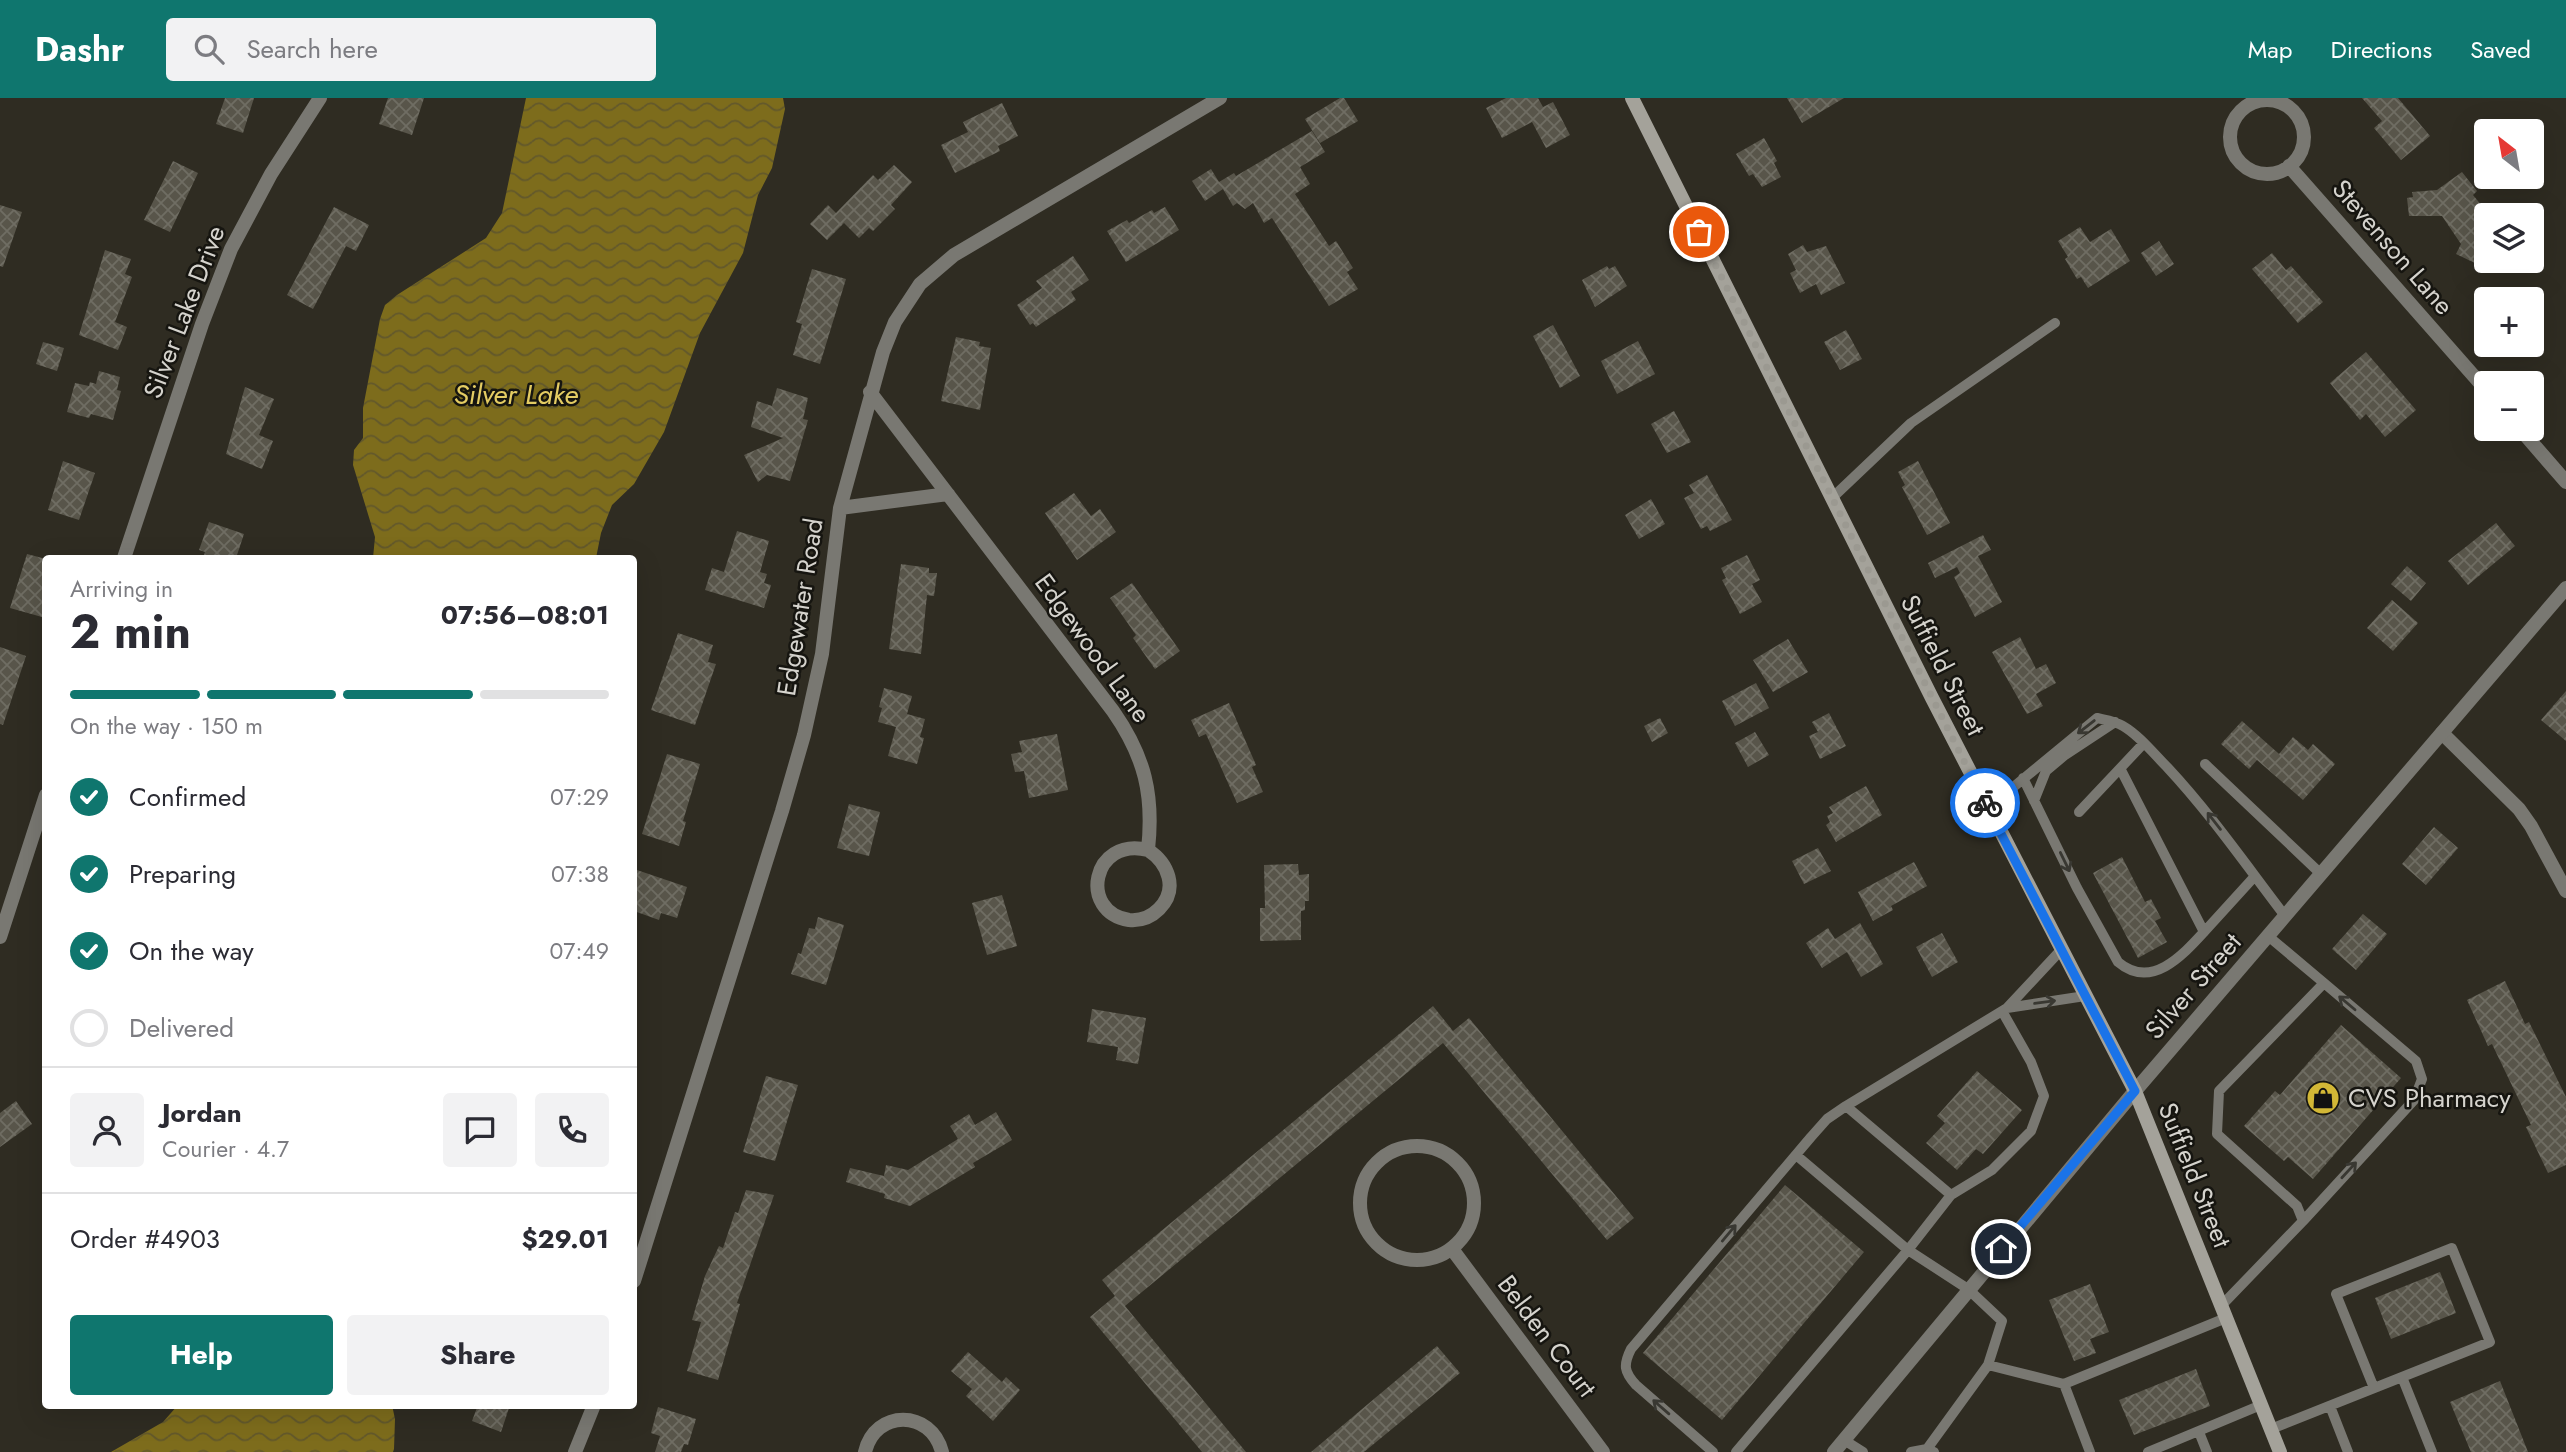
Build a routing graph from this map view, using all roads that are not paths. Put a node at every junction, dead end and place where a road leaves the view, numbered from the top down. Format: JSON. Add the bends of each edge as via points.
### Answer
{"nodes":[{"id":1,"x":320,"y":98,"type":"edge"},
{"id":2,"x":1220,"y":98,"type":"edge"},
{"id":3,"x":1632,"y":98,"type":"edge"},
{"id":4,"x":2290,"y":166,"type":"junction"},
{"id":5,"x":2055,"y":323,"type":"dead end"},
{"id":6,"x":2474,"y":376,"type":"edge"},
{"id":7,"x":870,"y":392,"type":"junction"},
{"id":8,"x":2530,"y":441,"type":"edge"},
{"id":9,"x":2566,"y":482,"type":"edge"},
{"id":10,"x":948,"y":494,"type":"junction"},
{"id":11,"x":1832,"y":498,"type":"junction"},
{"id":12,"x":840,"y":508,"type":"junction"},
{"id":13,"x":125,"y":555,"type":"edge"},
{"id":14,"x":2566,"y":588,"type":"edge"},
{"id":15,"x":2115,"y":722,"type":"junction"},
{"id":16,"x":2442,"y":733,"type":"junction"},
{"id":17,"x":2144,"y":743,"type":"junction"},
{"id":18,"x":2205,"y":764,"type":"dead end"},
{"id":19,"x":2121,"y":770,"type":"junction"},
{"id":20,"x":2023,"y":778,"type":"junction"},
{"id":21,"x":2034,"y":801,"type":"junction"},
{"id":22,"x":42,"y":807,"type":"edge"},
{"id":23,"x":1988,"y":808,"type":"junction"},
{"id":24,"x":2079,"y":812,"type":"dead end"},
{"id":25,"x":1148,"y":850,"type":"junction"},
{"id":26,"x":2321,"y":874,"type":"junction"},
{"id":27,"x":2255,"y":876,"type":"junction"},
{"id":28,"x":2566,"y":891,"type":"edge"},
{"id":29,"x":2285,"y":916,"type":"junction"},
{"id":30,"x":2204,"y":932,"type":"junction"},
{"id":31,"x":2268,"y":936,"type":"junction"},
{"id":32,"x":0,"y":937,"type":"edge"},
{"id":33,"x":2061,"y":950,"type":"junction"},
{"id":34,"x":2324,"y":983,"type":"junction"},
{"id":35,"x":2085,"y":996,"type":"junction"},
{"id":36,"x":2004,"y":1010,"type":"junction"},
{"id":37,"x":2135,"y":1091,"type":"junction"},
{"id":38,"x":1846,"y":1106,"type":"junction"},
{"id":39,"x":1796,"y":1156,"type":"junction"},
{"id":40,"x":1951,"y":1195,"type":"junction"},
{"id":41,"x":2303,"y":1221,"type":"junction"},
{"id":42,"x":1452,"y":1249,"type":"junction"},
{"id":43,"x":1908,"y":1250,"type":"junction"},
{"id":44,"x":637,"y":1271,"type":"edge"},
{"id":45,"x":1968,"y":1289,"type":"junction"},
{"id":46,"x":2224,"y":1312,"type":"junction"},
{"id":47,"x":1988,"y":1365,"type":"junction"},
{"id":48,"x":2402,"y":1377,"type":"junction"},
{"id":49,"x":2064,"y":1384,"type":"junction"},
{"id":50,"x":2374,"y":1388,"type":"junction"},
{"id":51,"x":2261,"y":1405,"type":"junction"},
{"id":52,"x":2330,"y":1406,"type":"junction"},
{"id":53,"x":592,"y":1409,"type":"edge"},
{"id":54,"x":2271,"y":1429,"type":"junction"},
{"id":55,"x":2199,"y":1432,"type":"junction"},
{"id":56,"x":1844,"y":1440,"type":"junction"},
{"id":57,"x":1931,"y":1451,"type":"edge"},
{"id":58,"x":575,"y":1452,"type":"edge"},
{"id":59,"x":865,"y":1452,"type":"edge"},
{"id":60,"x":942,"y":1452,"type":"edge"},
{"id":61,"x":1603,"y":1452,"type":"edge"},
{"id":62,"x":1713,"y":1452,"type":"edge"},
{"id":63,"x":1735,"y":1452,"type":"edge"},
{"id":64,"x":1834,"y":1452,"type":"edge"},
{"id":65,"x":1863,"y":1452,"type":"edge"},
{"id":66,"x":1911,"y":1452,"type":"edge"},
{"id":67,"x":2090,"y":1452,"type":"edge"},
{"id":68,"x":2148,"y":1452,"type":"edge"},
{"id":69,"x":2207,"y":1452,"type":"edge"},
{"id":70,"x":2280,"y":1452,"type":"edge"},
{"id":71,"x":2348,"y":1452,"type":"edge"},
{"id":72,"x":2432,"y":1452,"type":"edge"}],
"edges":[{"from":1,"to":13,"type":"street","name":"Silver Lake Drive","via":[[257,199],[222,270]]},
{"from":2,"to":7,"type":"street","name":"Edgewater Road","via":[[935,270],[895,322]]},
{"from":3,"to":11,"type":"main road","name":"Suffield Street"},
{"from":4,"to":4,"type":"street","via":[[2304,140],[2294,111],[2266,100],[2244,108],[2230,135],[2240,163],[2260,174]]},
{"from":4,"to":6,"type":"street","name":"Stevenson Lane"},
{"from":5,"to":11,"type":"lane","via":[[1911,423]]},
{"from":7,"to":10,"type":"street","name":"Edgewood Lane"},
{"from":7,"to":12,"type":"street","name":"Edgewater Road"},
{"from":8,"to":9,"type":"street"},
{"from":10,"to":12,"type":"street"},
{"from":10,"to":25,"type":"street","name":"Edgewood Lane","via":[[1126,730],[1145,772],[1150,800]]},
{"from":11,"to":23,"type":"main road","name":"Suffield Street"},
{"from":12,"to":44,"type":"street","name":"Edgewater Road","via":[[822,654],[804,735]]},
{"from":14,"to":16,"type":"street","name":"Silver Street"},
{"from":15,"to":17,"type":"lane"},
{"from":15,"to":20,"type":"lane","one_way":true,"via":[[2097,718]]},
{"from":15,"to":21,"type":"lane","via":[[2046,771]]},
{"from":16,"to":26,"type":"street","name":"Silver Street"},
{"from":16,"to":28,"type":"street","via":[[2519,809]]},
{"from":17,"to":19,"type":"lane"},
{"from":27,"to":17,"type":"lane","one_way":true,"via":[[2213,818]]},
{"from":18,"to":26,"type":"lane"},
{"from":19,"to":24,"type":"lane"},
{"from":19,"to":30,"type":"lane"},
{"from":20,"to":21,"type":"lane"},
{"from":20,"to":23,"type":"lane"},
{"from":21,"to":30,"type":"lane","one_way":true,"via":[[2118,962],[2137,972],[2155,972],[2180,958]]},
{"from":22,"to":32,"type":"street"},
{"from":23,"to":33,"type":"main road","name":"Suffield Street"},
{"from":25,"to":25,"type":"street","via":[[1136,847],[1114,853],[1099,870],[1098,893],[1111,913],[1135,920],[1146,918],[1165,902],[1169,890],[1166,866]]},
{"from":26,"to":29,"type":"street","name":"Silver Street"},
{"from":27,"to":29,"type":"lane"},
{"from":27,"to":30,"type":"lane"},
{"from":29,"to":31,"type":"street","name":"Silver Street"},
{"from":31,"to":34,"type":"lane"},
{"from":31,"to":37,"type":"street","name":"Silver Street"},
{"from":33,"to":35,"type":"main road","name":"Suffield Street"},
{"from":33,"to":36,"type":"lane"},
{"from":34,"to":41,"type":"lane","via":[[2219,1091],[2217,1134],[2297,1206]]},
{"from":41,"to":34,"type":"lane","one_way":true,"via":[[2414,1100],[2422,1079],[2416,1060]]},
{"from":36,"to":35,"type":"lane","one_way":true},
{"from":35,"to":37,"type":"main road","name":"Suffield Street"},
{"from":36,"to":38,"type":"lane"},
{"from":36,"to":40,"type":"lane","via":[[2044,1096],[2031,1131],[1992,1170]]},
{"from":37,"to":45,"type":"street","name":"Silver Street"},
{"from":37,"to":46,"type":"main road","name":"Suffield Street"},
{"from":38,"to":39,"type":"lane","via":[[1827,1119]]},
{"from":38,"to":40,"type":"lane"},
{"from":39,"to":43,"type":"lane"},
{"from":62,"to":39,"type":"lane","one_way":true,"via":[[1636,1385],[1626,1375],[1624,1364],[1631,1349]]},
{"from":40,"to":43,"type":"lane"},
{"from":41,"to":46,"type":"lane"},
{"from":42,"to":42,"type":"street","via":[[1467,1231],[1474,1208],[1467,1174],[1451,1157],[1430,1147],[1406,1146],[1384,1156],[1368,1173],[1360,1196],[1362,1221],[1374,1241],[1394,1256],[1418,1261]]},
{"from":42,"to":61,"type":"street","name":"Belden Court"},
{"from":43,"to":45,"type":"lane"},
{"from":43,"to":63,"type":"lane"},
{"from":45,"to":47,"type":"lane","via":[[2002,1321]]},
{"from":45,"to":56,"type":"street","name":"Silver Street"},
{"from":46,"to":49,"type":"lane"},
{"from":46,"to":51,"type":"main road","name":"Suffield Street"},
{"from":47,"to":49,"type":"lane"},
{"from":47,"to":57,"type":"lane"},
{"from":48,"to":50,"type":"lane"},
{"from":48,"to":50,"type":"lane","via":[[2490,1342],[2452,1248],[2336,1294]]},
{"from":48,"to":72,"type":"lane"},
{"from":49,"to":67,"type":"lane"},
{"from":50,"to":52,"type":"lane"},
{"from":51,"to":54,"type":"main road","name":"Suffield Street"},
{"from":51,"to":55,"type":"lane"},
{"from":52,"to":54,"type":"lane"},
{"from":52,"to":71,"type":"lane"},
{"from":53,"to":58,"type":"street"},
{"from":54,"to":70,"type":"main road","name":"Suffield Street"},
{"from":55,"to":68,"type":"lane"},
{"from":55,"to":69,"type":"lane"},
{"from":56,"to":64,"type":"street","name":"Silver Street"},
{"from":56,"to":65,"type":"lane"},
{"from":57,"to":66,"type":"lane"},
{"from":59,"to":60,"type":"street","via":[[881,1426],[905,1419],[929,1428]]}]}
